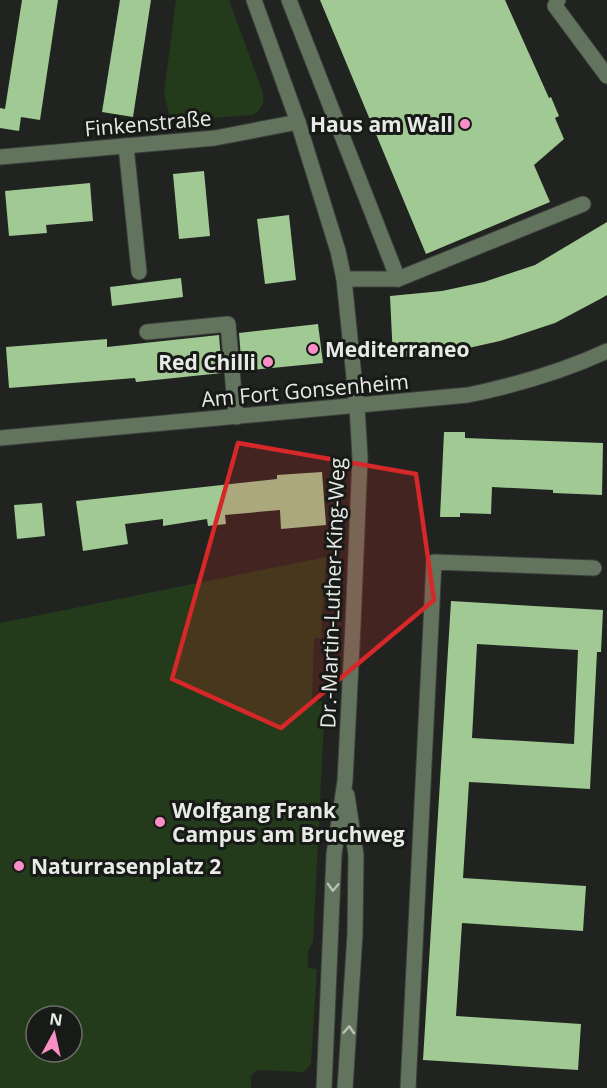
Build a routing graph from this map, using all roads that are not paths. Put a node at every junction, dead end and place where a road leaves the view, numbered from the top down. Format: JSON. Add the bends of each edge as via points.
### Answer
{"nodes":[{"id":1,"x":254,"y":0,"type":"edge"},
{"id":2,"x":289,"y":0,"type":"edge"},
{"id":3,"x":558,"y":0,"type":"edge"},
{"id":4,"x":607,"y":76,"type":"edge"},
{"id":5,"x":298,"y":122,"type":"junction"},
{"id":6,"x":126,"y":146,"type":"junction"},
{"id":7,"x":0,"y":157,"type":"edge"},
{"id":8,"x":583,"y":204,"type":"dead end"},
{"id":9,"x":139,"y":272,"type":"dead end"},
{"id":10,"x":344,"y":279,"type":"junction"},
{"id":11,"x":398,"y":279,"type":"junction"},
{"id":12,"x":147,"y":332,"type":"dead end"},
{"id":13,"x":607,"y":351,"type":"edge"},
{"id":14,"x":357,"y":407,"type":"junction"},
{"id":15,"x":236,"y":417,"type":"junction"},
{"id":16,"x":0,"y":438,"type":"edge"},
{"id":17,"x":594,"y":568,"type":"dead end"},
{"id":18,"x":345,"y":781,"type":"junction"},
{"id":19,"x":324,"y":1088,"type":"edge"},
{"id":20,"x":345,"y":1088,"type":"edge"},
{"id":21,"x":408,"y":1088,"type":"edge"}],
"edges":[{"from":1,"to":5,"type":"street","name":"Dr.-Martin-Luther-King-Weg"},
{"from":2,"to":11,"type":"street"},
{"from":3,"to":4,"type":"street","via":[[555,6]]},
{"from":5,"to":6,"type":"street","name":"Finkenstraße","via":[[215,138]]},
{"from":5,"to":10,"type":"street","name":"Dr.-Martin-Luther-King-Weg"},
{"from":6,"to":7,"type":"street","name":"Finkenstraße"},
{"from":6,"to":9,"type":"street"},
{"from":8,"to":11,"type":"street"},
{"from":10,"to":11,"type":"street"},
{"from":10,"to":14,"type":"street","name":"Dr.-Martin-Luther-King-Weg"},
{"from":12,"to":15,"type":"street","via":[[228,324]]},
{"from":13,"to":14,"type":"street","name":"Am Fort Gonsenheim","via":[[509,387]]},
{"from":14,"to":15,"type":"street","name":"Am Fort Gonsenheim"},
{"from":14,"to":18,"type":"street","name":"Dr.-Martin-Luther-King-Weg","via":[[360,457]]},
{"from":15,"to":16,"type":"street","name":"Am Fort Gonsenheim"},
{"from":17,"to":21,"type":"street","via":[[434,562]]},
{"from":18,"to":19,"type":"street","name":"Dr.-Martin-Luther-King-Weg","one_way":true,"via":[[334,854]]},
{"from":20,"to":18,"type":"street","name":"Dr.-Martin-Luther-King-Weg","one_way":true,"via":[[356,855]]}]}
